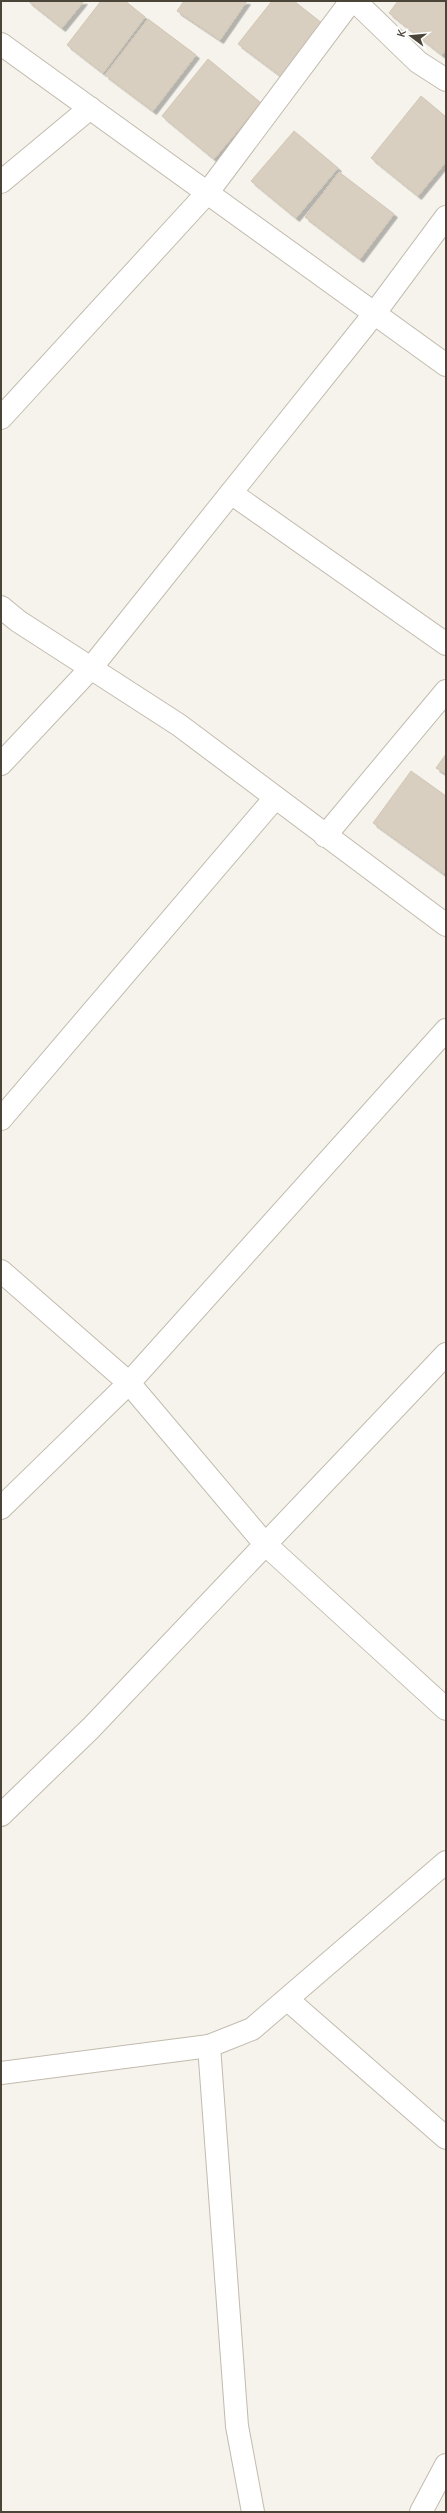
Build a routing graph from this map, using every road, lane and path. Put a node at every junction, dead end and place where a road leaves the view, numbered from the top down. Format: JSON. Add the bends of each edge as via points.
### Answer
{"nodes":[{"id":1,"x":351,"y":1,"type":"edge"},
{"id":2,"x":354,"y":1,"type":"edge"},
{"id":3,"x":1,"y":44,"type":"edge"},
{"id":4,"x":446,"y":80,"type":"edge"},
{"id":5,"x":90,"y":108,"type":"junction"},
{"id":6,"x":1,"y":182,"type":"edge"},
{"id":7,"x":208,"y":192,"type":"junction"},
{"id":8,"x":446,"y":217,"type":"edge"},
{"id":9,"x":374,"y":314,"type":"junction"},
{"id":10,"x":446,"y":365,"type":"edge"},
{"id":11,"x":1,"y":418,"type":"edge"},
{"id":12,"x":231,"y":493,"type":"junction"},
{"id":13,"x":1,"y":607,"type":"edge"},
{"id":14,"x":446,"y":644,"type":"edge"},
{"id":15,"x":91,"y":668,"type":"junction"},
{"id":16,"x":446,"y":691,"type":"edge"},
{"id":17,"x":1,"y":764,"type":"edge"},
{"id":18,"x":276,"y":798,"type":"junction"},
{"id":19,"x":325,"y":836,"type":"junction"},
{"id":20,"x":446,"y":925,"type":"edge"},
{"id":21,"x":446,"y":1030,"type":"edge"},
{"id":22,"x":1,"y":1119,"type":"edge"},
{"id":23,"x":1,"y":1271,"type":"edge"},
{"id":24,"x":446,"y":1354,"type":"edge"},
{"id":25,"x":129,"y":1383,"type":"junction"},
{"id":26,"x":1,"y":1508,"type":"edge"},
{"id":27,"x":265,"y":1544,"type":"junction"},
{"id":28,"x":445,"y":1706,"type":"edge"},
{"id":29,"x":1,"y":1815,"type":"edge"},
{"id":30,"x":446,"y":1862,"type":"edge"},
{"id":31,"x":288,"y":2000,"type":"junction"},
{"id":32,"x":209,"y":2046,"type":"junction"},
{"id":33,"x":1,"y":2073,"type":"edge"},
{"id":34,"x":446,"y":2138,"type":"edge"},
{"id":35,"x":446,"y":2465,"type":"edge"},
{"id":36,"x":253,"y":2512,"type":"edge"},
{"id":37,"x":421,"y":2512,"type":"edge"}],
"edges":[{"from":1,"to":7,"type":"street"},
{"from":2,"to":4,"type":"street","via":[[418,62]]},
{"from":3,"to":5,"type":"street"},
{"from":5,"to":6,"type":"street"},
{"from":5,"to":7,"type":"street"},
{"from":7,"to":9,"type":"street"},
{"from":7,"to":11,"type":"street"},
{"from":8,"to":9,"type":"street"},
{"from":9,"to":10,"type":"street"},
{"from":9,"to":12,"type":"street"},
{"from":12,"to":14,"type":"street"},
{"from":12,"to":15,"type":"street"},
{"from":13,"to":15,"type":"street"},
{"from":15,"to":17,"type":"street"},
{"from":15,"to":18,"type":"street","via":[[179,725]]},
{"from":16,"to":19,"type":"street"},
{"from":18,"to":19,"type":"street"},
{"from":18,"to":22,"type":"street"},
{"from":19,"to":20,"type":"street"},
{"from":21,"to":25,"type":"street"},
{"from":23,"to":25,"type":"street"},
{"from":24,"to":27,"type":"street"},
{"from":25,"to":26,"type":"street"},
{"from":25,"to":27,"type":"street"},
{"from":27,"to":28,"type":"street"},
{"from":27,"to":29,"type":"street","via":[[91,1728]]},
{"from":30,"to":31,"type":"street"},
{"from":31,"to":32,"type":"street","via":[[252,2029]]},
{"from":31,"to":34,"type":"street"},
{"from":32,"to":33,"type":"street"},
{"from":32,"to":36,"type":"street","via":[[237,2426]]},
{"from":35,"to":37,"type":"street"}]}
